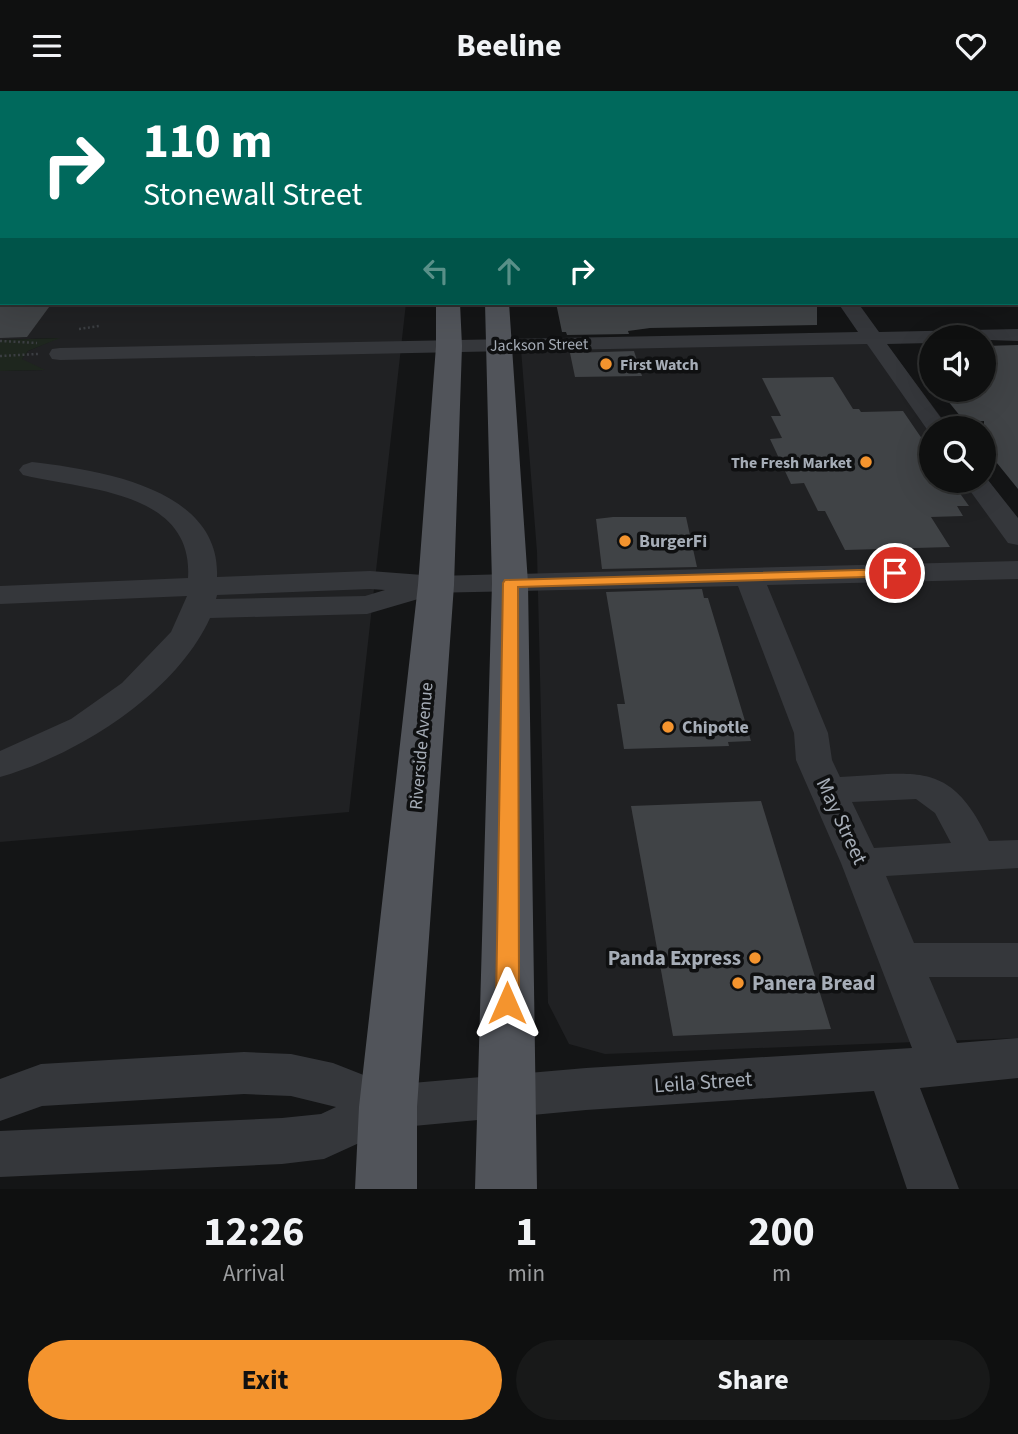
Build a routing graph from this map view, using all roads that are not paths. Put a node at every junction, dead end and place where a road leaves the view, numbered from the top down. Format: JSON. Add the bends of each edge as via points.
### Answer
{"nodes":[{"id":1,"x":448,"y":305,"type":"edge"},
{"id":2,"x":497,"y":305,"type":"edge"},
{"id":3,"x":849,"y":305,"type":"edge"},
{"id":4,"x":1018,"y":335,"type":"edge"},
{"id":5,"x":872,"y":338,"type":"junction"},
{"id":6,"x":501,"y":345,"type":"junction"},
{"id":7,"x":449,"y":346,"type":"junction"},
{"id":8,"x":60,"y":354,"type":"road end"},
{"id":9,"x":928,"y":416,"type":"edge"},
{"id":10,"x":32,"y":470,"type":"dead end"},
{"id":11,"x":985,"y":493,"type":"edge"},
{"id":12,"x":1018,"y":537,"type":"edge"},
{"id":13,"x":1018,"y":570,"type":"edge"},
{"id":14,"x":749,"y":577,"type":"junction"},
{"id":15,"x":510,"y":583,"type":"junction"},
{"id":16,"x":436,"y":585,"type":"junction"},
{"id":17,"x":0,"y":595,"type":"edge"},
{"id":18,"x":201,"y":598,"type":"junction"},
{"id":19,"x":0,"y":613,"type":"edge"},
{"id":20,"x":0,"y":765,"type":"edge"},
{"id":21,"x":827,"y":790,"type":"junction"},
{"id":22,"x":1018,"y":854,"type":"edge"},
{"id":23,"x":976,"y":856,"type":"junction"},
{"id":24,"x":861,"y":863,"type":"junction"},
{"id":25,"x":900,"y":960,"type":"junction"},
{"id":26,"x":1018,"y":960,"type":"edge"},
{"id":27,"x":1018,"y":1058,"type":"edge"},
{"id":28,"x":942,"y":1064,"type":"junction"},
{"id":29,"x":890,"y":1070,"type":"junction"},
{"id":30,"x":507,"y":1096,"type":"junction"},
{"id":31,"x":0,"y":1100,"type":"edge"},
{"id":32,"x":388,"y":1108,"type":"junction"},
{"id":33,"x":0,"y":1154,"type":"edge"},
{"id":34,"x":386,"y":1189,"type":"edge"},
{"id":35,"x":506,"y":1189,"type":"edge"},
{"id":36,"x":933,"y":1189,"type":"edge"}],
"edges":[{"from":1,"to":7,"type":"main road","name":"Riverside Avenue"},
{"from":2,"to":6,"type":"main road"},
{"from":3,"to":5,"type":"street"},
{"from":4,"to":5,"type":"street","name":"Jackson Street"},
{"from":5,"to":6,"type":"street","name":"Jackson Street"},
{"from":5,"to":9,"type":"street"},
{"from":6,"to":7,"type":"street","name":"Jackson Street"},
{"from":6,"to":15,"type":"main road"},
{"from":7,"to":8,"type":"street","name":"Jackson Street"},
{"from":7,"to":16,"type":"main road","name":"Riverside Avenue"},
{"from":10,"to":18,"type":"street","via":[[110,483],[146,496],[173,514],[196,535],[203,560]]},
{"from":11,"to":12,"type":"street"},
{"from":13,"to":14,"type":"street"},
{"from":14,"to":15,"type":"street"},
{"from":14,"to":21,"type":"street","name":"May Street","via":[[811,733],[814,761]]},
{"from":15,"to":16,"type":"street"},
{"from":15,"to":30,"type":"main road"},
{"from":16,"to":18,"type":"street","via":[[367,605]]},
{"from":16,"to":32,"type":"main road","name":"Riverside Avenue"},
{"from":17,"to":18,"type":"street"},
{"from":18,"to":19,"type":"street"},
{"from":18,"to":20,"type":"street","via":[[178,644],[108,711],[51,744]]},
{"from":21,"to":23,"type":"street","via":[[931,789],[953,807]]},
{"from":21,"to":24,"type":"street","name":"May Street"},
{"from":22,"to":23,"type":"street"},
{"from":23,"to":24,"type":"street"},
{"from":24,"to":25,"type":"street","name":"May Street"},
{"from":25,"to":26,"type":"street"},
{"from":25,"to":28,"type":"street","name":"May Street"},
{"from":27,"to":28,"type":"street","name":"Leila Street"},
{"from":28,"to":29,"type":"street","name":"Leila Street"},
{"from":29,"to":30,"type":"street","name":"Leila Street"},
{"from":29,"to":36,"type":"street"},
{"from":30,"to":32,"type":"street","name":"Leila Street"},
{"from":30,"to":35,"type":"main road"},
{"from":31,"to":32,"type":"street","via":[[41,1086],[244,1073],[291,1075],[333,1084]]},
{"from":32,"to":33,"type":"street","via":[[324,1136],[282,1141]]},
{"from":32,"to":34,"type":"main road","name":"Riverside Avenue"}]}
